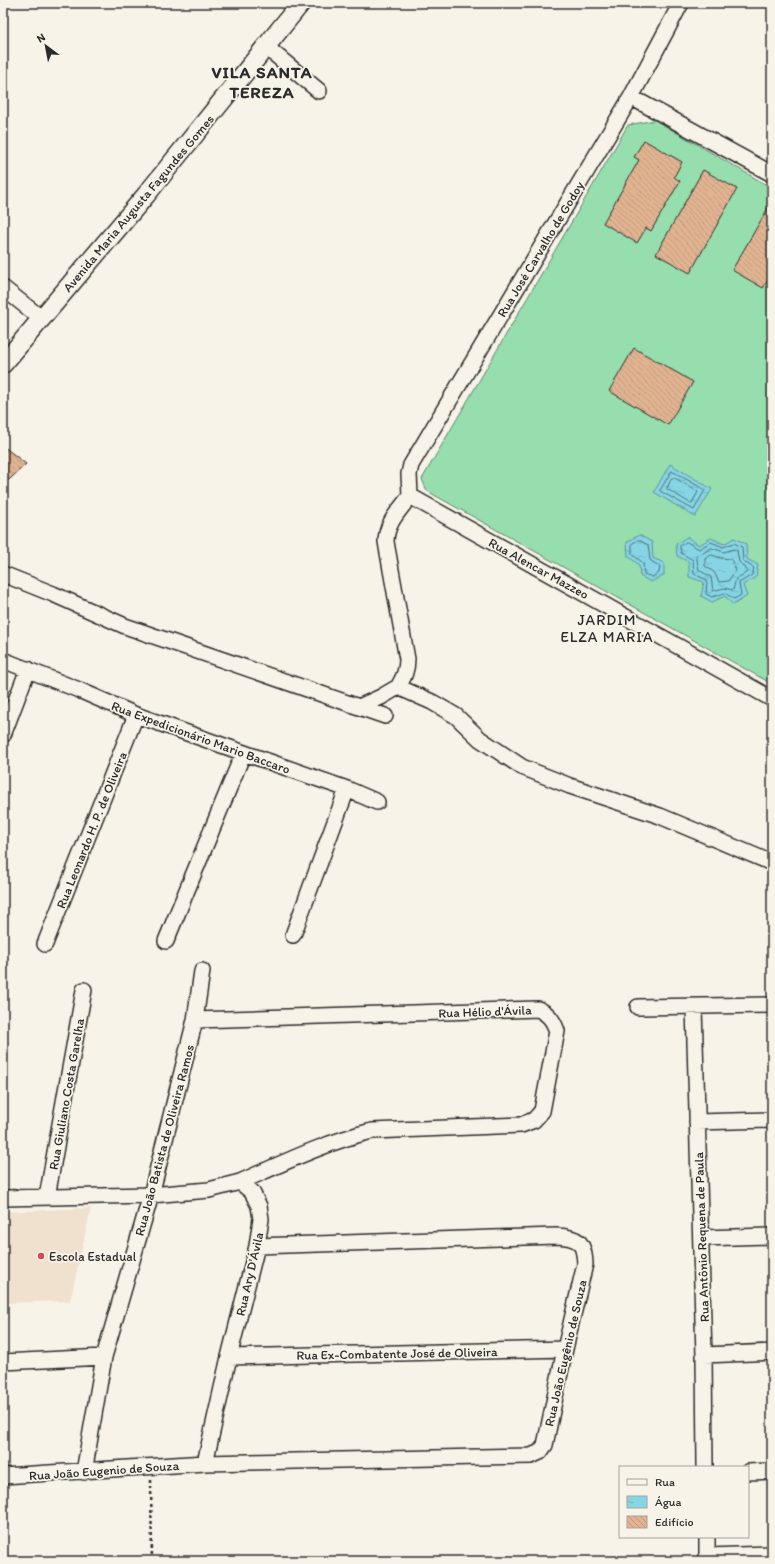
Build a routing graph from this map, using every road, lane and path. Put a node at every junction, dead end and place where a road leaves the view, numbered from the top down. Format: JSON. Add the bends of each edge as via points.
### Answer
{"nodes":[{"id":1,"x":301,"y":3,"type":"edge"},
{"id":2,"x":682,"y":3,"type":"edge"},
{"id":3,"x":265,"y":46,"type":"junction"},
{"id":4,"x":319,"y":91,"type":"dead end"},
{"id":5,"x":631,"y":97,"type":"junction"},
{"id":6,"x":772,"y":174,"type":"edge"},
{"id":7,"x":3,"y":288,"type":"edge"},
{"id":8,"x":41,"y":318,"type":"junction"},
{"id":9,"x":3,"y":364,"type":"edge"},
{"id":10,"x":410,"y":496,"type":"junction"},
{"id":11,"x":3,"y":574,"type":"edge"},
{"id":12,"x":3,"y":660,"type":"edge"},
{"id":13,"x":28,"y":669,"type":"junction"},
{"id":14,"x":398,"y":687,"type":"junction"},
{"id":15,"x":772,"y":699,"type":"edge"},
{"id":16,"x":359,"y":706,"type":"junction"},
{"id":17,"x":136,"y":716,"type":"junction"},
{"id":18,"x":385,"y":716,"type":"dead end"},
{"id":19,"x":3,"y":735,"type":"edge"},
{"id":20,"x":243,"y":754,"type":"junction"},
{"id":21,"x":347,"y":789,"type":"junction"},
{"id":22,"x":377,"y":802,"type":"dead end"},
{"id":23,"x":772,"y":863,"type":"edge"},
{"id":24,"x":293,"y":935,"type":"dead end"},
{"id":25,"x":166,"y":941,"type":"dead end"},
{"id":26,"x":45,"y":944,"type":"dead end"},
{"id":27,"x":202,"y":971,"type":"dead end"},
{"id":28,"x":84,"y":990,"type":"dead end"},
{"id":29,"x":772,"y":1005,"type":"edge"},
{"id":30,"x":638,"y":1007,"type":"dead end"},
{"id":31,"x":694,"y":1007,"type":"junction"},
{"id":32,"x":195,"y":1020,"type":"junction"},
{"id":33,"x":772,"y":1120,"type":"edge"},
{"id":34,"x":698,"y":1122,"type":"junction"},
{"id":35,"x":240,"y":1182,"type":"junction"},
{"id":36,"x":151,"y":1195,"type":"junction"},
{"id":37,"x":47,"y":1197,"type":"junction"},
{"id":38,"x":3,"y":1198,"type":"edge"},
{"id":39,"x":772,"y":1236,"type":"edge"},
{"id":40,"x":701,"y":1238,"type":"junction"},
{"id":41,"x":257,"y":1246,"type":"junction"},
{"id":42,"x":565,"y":1350,"type":"junction"},
{"id":43,"x":772,"y":1352,"type":"edge"},
{"id":44,"x":704,"y":1355,"type":"junction"},
{"id":45,"x":104,"y":1357,"type":"junction"},
{"id":46,"x":228,"y":1357,"type":"junction"},
{"id":47,"x":3,"y":1362,"type":"edge"},
{"id":48,"x":205,"y":1463,"type":"junction"},
{"id":49,"x":705,"y":1466,"type":"edge"},
{"id":50,"x":151,"y":1467,"type":"junction"},
{"id":51,"x":772,"y":1471,"type":"edge"},
{"id":52,"x":84,"y":1472,"type":"junction"},
{"id":53,"x":749,"y":1472,"type":"edge"},
{"id":54,"x":3,"y":1476,"type":"edge"},
{"id":55,"x":707,"y":1538,"type":"edge"},
{"id":56,"x":772,"y":1554,"type":"edge"},
{"id":57,"x":707,"y":1559,"type":"edge"},
{"id":58,"x":152,"y":1561,"type":"edge"}],
"edges":[{"from":1,"to":3,"type":"main road","name":"Avenida Maria Augusta Fagundes Gomes"},
{"from":2,"to":5,"type":"street","name":"Rua José Carvalho de Godoy"},
{"from":3,"to":4,"type":"street"},
{"from":3,"to":8,"type":"main road","name":"Avenida Maria Augusta Fagundes Gomes","via":[[146,196]]},
{"from":5,"to":6,"type":"street"},
{"from":5,"to":10,"type":"street","name":"Rua José Carvalho de Godoy","via":[[411,465]]},
{"from":7,"to":8,"type":"street"},
{"from":8,"to":9,"type":"main road","name":"Avenida Maria Augusta Fagundes Gomes"},
{"from":10,"to":14,"type":"street","via":[[389,524],[386,534],[407,659],[407,668]]},
{"from":10,"to":15,"type":"street","name":"Rua Alencar Mazzeo"},
{"from":11,"to":16,"type":"street","via":[[125,626]]},
{"from":12,"to":13,"type":"street","name":"Rua Expedicionário Mario Baccaro"},
{"from":13,"to":17,"type":"street","name":"Rua Expedicionário Mario Baccaro"},
{"from":13,"to":19,"type":"street"},
{"from":14,"to":16,"type":"street"},
{"from":14,"to":23,"type":"street","via":[[456,716],[480,739],[522,767],[660,816]]},
{"from":16,"to":18,"type":"street"},
{"from":17,"to":20,"type":"street","name":"Rua Expedicionário Mario Baccaro"},
{"from":17,"to":26,"type":"street","name":"Rua Leonardo H. P. de Oliveira"},
{"from":20,"to":21,"type":"street","name":"Rua Expedicionário Mario Baccaro"},
{"from":20,"to":25,"type":"street"},
{"from":21,"to":22,"type":"street","name":"Rua Expedicionário Mario Baccaro"},
{"from":21,"to":24,"type":"street"},
{"from":27,"to":32,"type":"street","name":"Rua João Batista de Oliveira Ramos"},
{"from":28,"to":37,"type":"street","name":"Rua Giuliano Costa Garelha"},
{"from":29,"to":31,"type":"street"},
{"from":30,"to":31,"type":"street"},
{"from":31,"to":34,"type":"street","name":"Rua Antônio Requena de Paula"},
{"from":32,"to":35,"type":"street","name":"Rua Hélio d'Ávila","via":[[538,1009],[554,1021],[557,1031],[542,1111],[534,1120],[521,1125],[372,1131],[349,1137]]},
{"from":32,"to":36,"type":"street","name":"Rua João Batista de Oliveira Ramos"},
{"from":33,"to":34,"type":"street"},
{"from":34,"to":40,"type":"street","name":"Rua Antônio Requena de Paula"},
{"from":35,"to":36,"type":"street","via":[[208,1190]]},
{"from":35,"to":41,"type":"street","name":"Rua Ary D'Ávila","via":[[252,1192],[259,1206],[262,1219]]},
{"from":36,"to":37,"type":"street"},
{"from":36,"to":45,"type":"street","name":"Rua João Batista de Oliveira Ramos"},
{"from":37,"to":38,"type":"street"},
{"from":39,"to":40,"type":"street"},
{"from":40,"to":44,"type":"street","name":"Rua Antônio Requena de Paula"},
{"from":41,"to":42,"type":"street","name":"Rua João Eugênio de Souza","via":[[570,1237],[580,1242],[585,1252],[585,1264]]},
{"from":41,"to":46,"type":"street","name":"Rua Ary D'Ávila"},
{"from":42,"to":46,"type":"street","name":"Rua Ex-Combatente José de Oliveira"},
{"from":42,"to":48,"type":"street","name":"Rua João Eugênio de Souza","via":[[545,1445],[540,1452],[531,1456]]},
{"from":43,"to":44,"type":"street"},
{"from":44,"to":49,"type":"street","name":"Rua Antônio Requena de Paula"},
{"from":45,"to":47,"type":"street"},
{"from":45,"to":52,"type":"street","name":"Rua João Batista de Oliveira Ramos"},
{"from":46,"to":48,"type":"street","name":"Rua Ary D'Ávila"},
{"from":48,"to":50,"type":"street","name":"Rua João Eugenio de Souza"},
{"from":50,"to":52,"type":"street","name":"Rua João Eugenio de Souza"},
{"from":50,"to":58,"type":"path"},
{"from":51,"to":53,"type":"street"},
{"from":52,"to":54,"type":"street","name":"Rua João Eugenio de Souza"},
{"from":55,"to":57,"type":"street"},
{"from":56,"to":57,"type":"street"}]}
